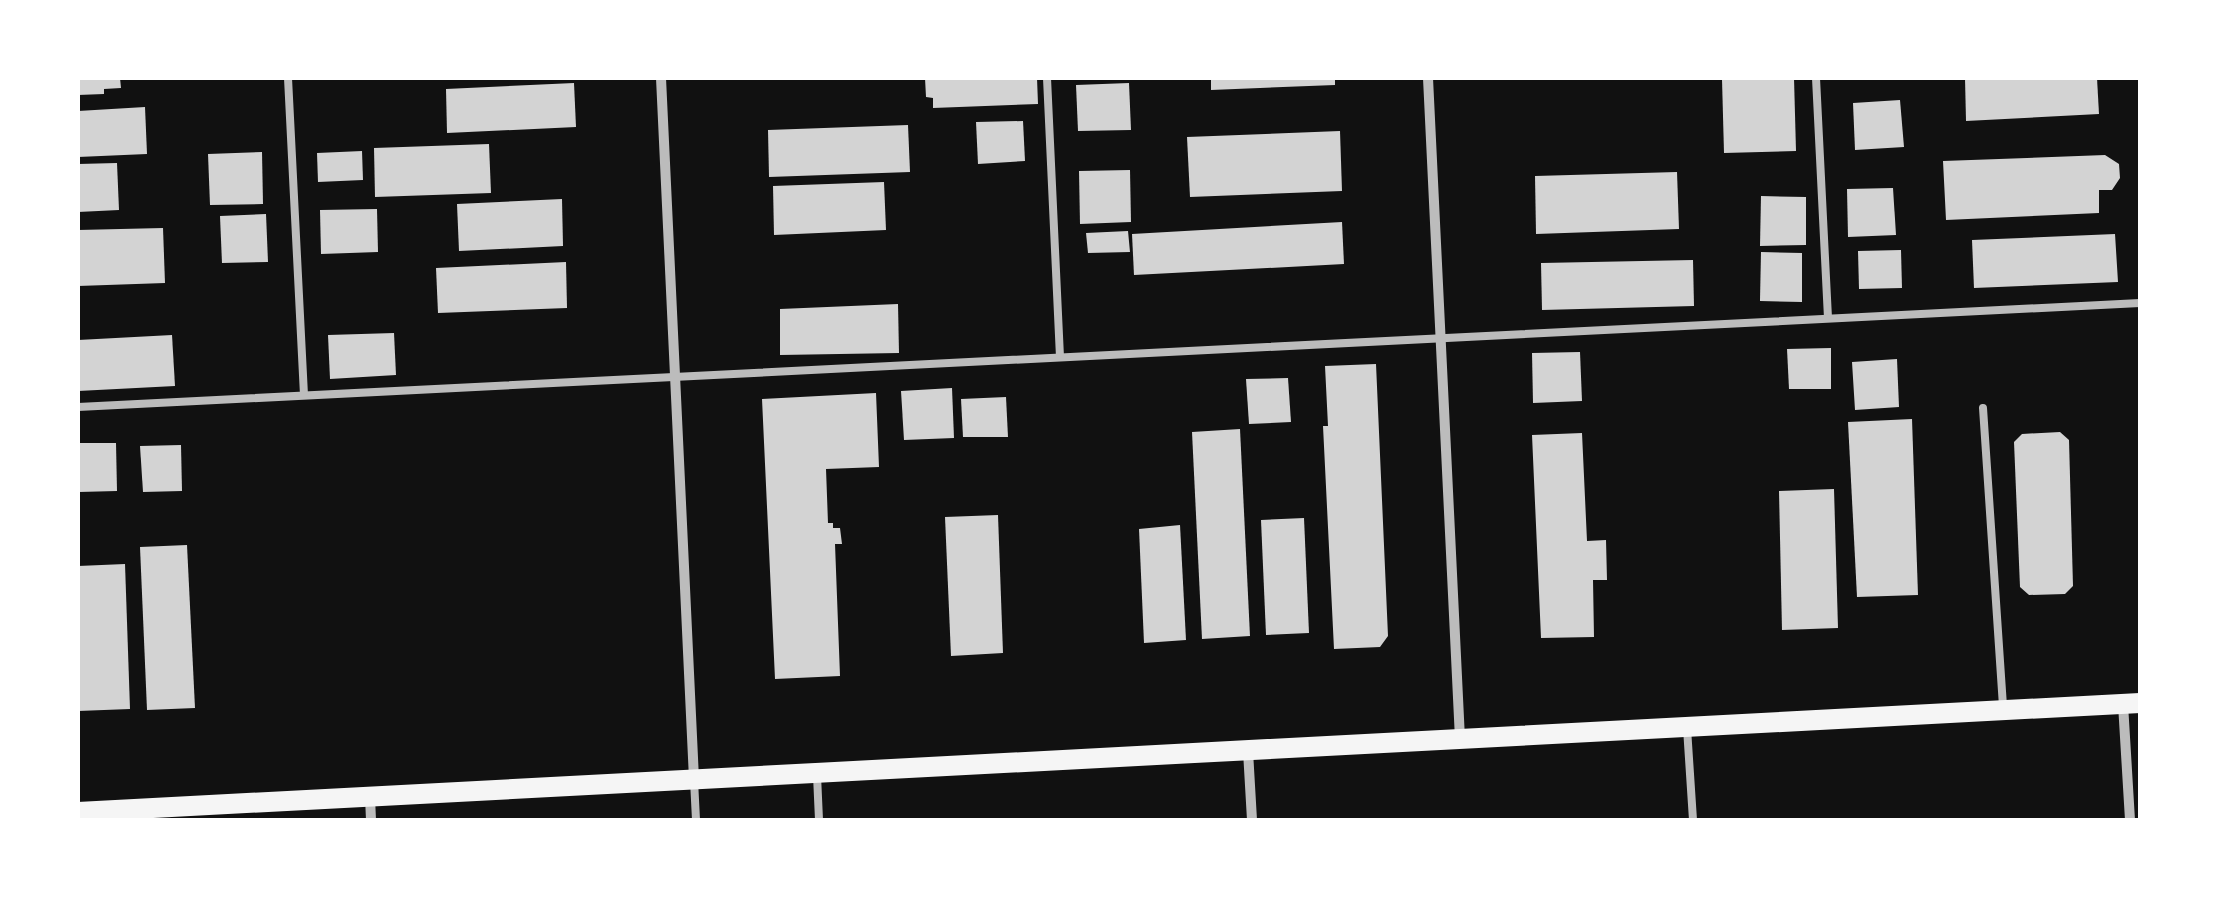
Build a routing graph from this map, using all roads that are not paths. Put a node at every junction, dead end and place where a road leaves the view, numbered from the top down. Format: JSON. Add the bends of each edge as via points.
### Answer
{"nodes":[{"id":1,"x":288,"y":78,"type":"edge"},
{"id":2,"x":661,"y":78,"type":"edge"},
{"id":3,"x":1047,"y":78,"type":"edge"},
{"id":4,"x":1428,"y":78,"type":"edge"},
{"id":5,"x":1816,"y":78,"type":"edge"},
{"id":6,"x":2140,"y":302,"type":"edge"},
{"id":7,"x":1828,"y":318,"type":"junction"},
{"id":8,"x":1440,"y":338,"type":"junction"},
{"id":9,"x":1060,"y":357,"type":"junction"},
{"id":10,"x":676,"y":376,"type":"junction"},
{"id":11,"x":304,"y":395,"type":"junction"},
{"id":12,"x":78,"y":407,"type":"edge"},
{"id":13,"x":1984,"y":408,"type":"dead end"},
{"id":14,"x":2132,"y":704,"type":"edge"},
{"id":15,"x":2003,"y":711,"type":"junction"},
{"id":16,"x":1687,"y":728,"type":"junction"},
{"id":17,"x":1460,"y":739,"type":"junction"},
{"id":18,"x":1248,"y":750,"type":"junction"},
{"id":19,"x":817,"y":773,"type":"junction"},
{"id":20,"x":694,"y":779,"type":"junction"},
{"id":21,"x":370,"y":796,"type":"junction"},
{"id":22,"x":78,"y":812,"type":"edge"},
{"id":23,"x":372,"y":820,"type":"edge"},
{"id":24,"x":696,"y":820,"type":"edge"},
{"id":25,"x":819,"y":820,"type":"edge"},
{"id":26,"x":1252,"y":820,"type":"edge"},
{"id":27,"x":1693,"y":820,"type":"edge"},
{"id":28,"x":2130,"y":820,"type":"edge"}],
"edges":[{"from":1,"to":11,"type":"lane"},
{"from":2,"to":10,"type":"street"},
{"from":3,"to":9,"type":"lane"},
{"from":4,"to":8,"type":"street"},
{"from":5,"to":7,"type":"lane"},
{"from":6,"to":7,"type":"lane"},
{"from":7,"to":8,"type":"lane"},
{"from":8,"to":9,"type":"lane"},
{"from":8,"to":17,"type":"street"},
{"from":9,"to":10,"type":"lane"},
{"from":10,"to":11,"type":"lane"},
{"from":10,"to":20,"type":"street"},
{"from":11,"to":12,"type":"lane"},
{"from":13,"to":15,"type":"lane"},
{"from":14,"to":15,"type":"main road"},
{"from":14,"to":28,"type":"street"},
{"from":15,"to":16,"type":"main road"},
{"from":16,"to":17,"type":"main road"},
{"from":16,"to":27,"type":"lane"},
{"from":17,"to":18,"type":"main road"},
{"from":18,"to":19,"type":"main road"},
{"from":18,"to":26,"type":"street"},
{"from":19,"to":20,"type":"main road"},
{"from":19,"to":25,"type":"lane"},
{"from":20,"to":21,"type":"main road"},
{"from":20,"to":24,"type":"lane"},
{"from":21,"to":22,"type":"main road"},
{"from":21,"to":23,"type":"street"}]}
